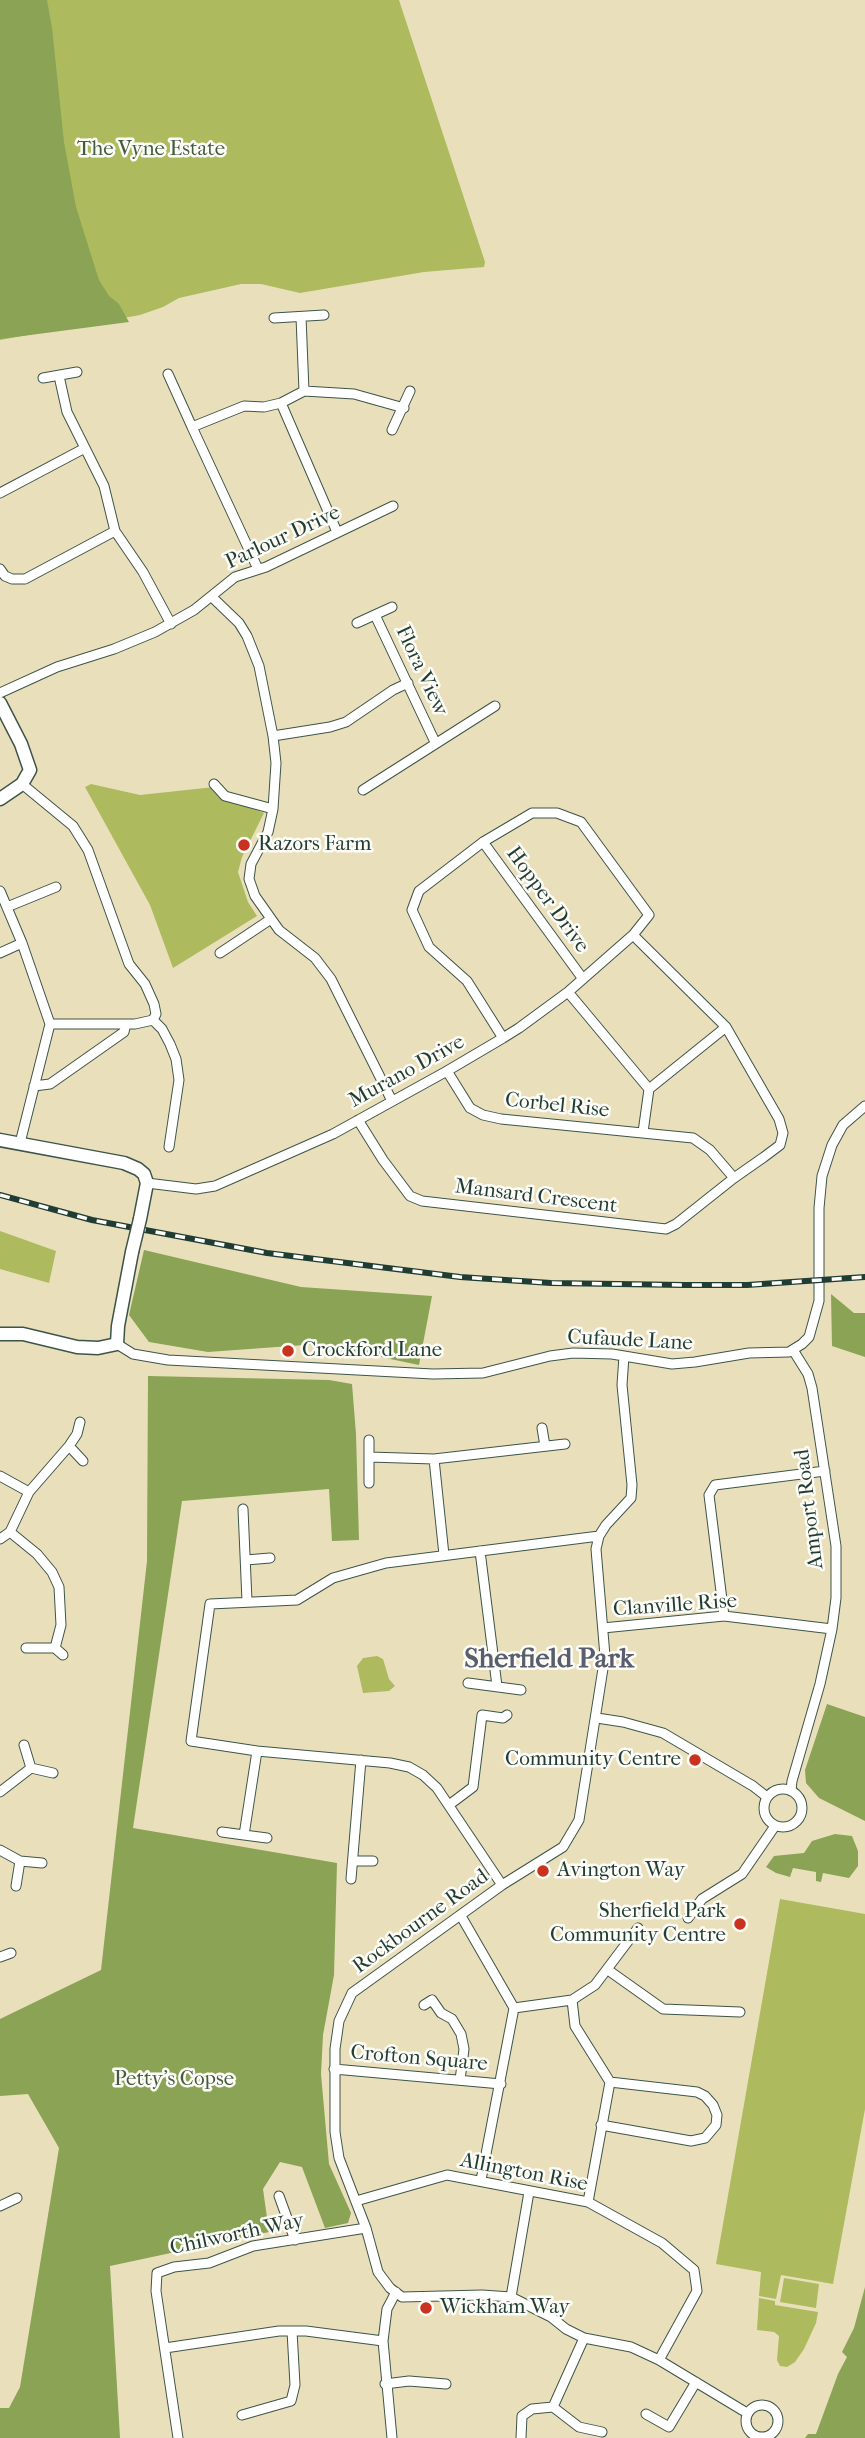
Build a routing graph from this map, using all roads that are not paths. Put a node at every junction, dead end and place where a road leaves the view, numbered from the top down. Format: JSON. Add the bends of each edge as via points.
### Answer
{"nodes":[{"id":1,"x":324,"y":315,"type":"dead end"},
{"id":2,"x":302,"y":317,"type":"junction"},
{"id":3,"x":274,"y":318,"type":"dead end"},
{"id":4,"x":77,"y":372,"type":"dead end"},
{"id":5,"x":168,"y":374,"type":"dead end"},
{"id":6,"x":59,"y":376,"type":"junction"},
{"id":7,"x":43,"y":378,"type":"dead end"},
{"id":8,"x":304,"y":391,"type":"junction"},
{"id":9,"x":410,"y":391,"type":"dead end"},
{"id":10,"x":281,"y":403,"type":"junction"},
{"id":11,"x":404,"y":408,"type":"junction"},
{"id":12,"x":192,"y":427,"type":"junction"},
{"id":13,"x":392,"y":430,"type":"dead end"},
{"id":14,"x":85,"y":448,"type":"junction"},
{"id":15,"x":0,"y":493,"type":"edge"},
{"id":16,"x":393,"y":506,"type":"dead end"},
{"id":17,"x":115,"y":531,"type":"junction"},
{"id":18,"x":337,"y":532,"type":"junction"},
{"id":19,"x":0,"y":569,"type":"edge"},
{"id":20,"x":258,"y":569,"type":"junction"},
{"id":21,"x":212,"y":597,"type":"junction"},
{"id":22,"x":393,"y":607,"type":"dead end"},
{"id":23,"x":375,"y":615,"type":"junction"},
{"id":24,"x":357,"y":623,"type":"dead end"},
{"id":25,"x":171,"y":624,"type":"junction"},
{"id":26,"x":408,"y":682,"type":"junction"},
{"id":27,"x":0,"y":693,"type":"edge"},
{"id":28,"x":0,"y":703,"type":"edge"},
{"id":29,"x":495,"y":706,"type":"dead end"},
{"id":30,"x":273,"y":736,"type":"junction"},
{"id":31,"x":435,"y":742,"type":"junction"},
{"id":32,"x":22,"y":784,"type":"junction"},
{"id":33,"x":214,"y":784,"type":"dead end"},
{"id":34,"x":363,"y":790,"type":"dead end"},
{"id":35,"x":0,"y":799,"type":"edge"},
{"id":36,"x":274,"y":809,"type":"junction"},
{"id":37,"x":483,"y":842,"type":"junction"},
{"id":38,"x":56,"y":887,"type":"dead end"},
{"id":39,"x":0,"y":891,"type":"edge"},
{"id":40,"x":6,"y":907,"type":"junction"},
{"id":41,"x":271,"y":919,"type":"junction"},
{"id":42,"x":633,"y":935,"type":"junction"},
{"id":43,"x":22,"y":943,"type":"junction"},
{"id":44,"x":0,"y":953,"type":"edge"},
{"id":45,"x":220,"y":953,"type":"dead end"},
{"id":46,"x":583,"y":979,"type":"junction"},
{"id":47,"x":568,"y":992,"type":"junction"},
{"id":48,"x":153,"y":1020,"type":"junction"},
{"id":49,"x":50,"y":1024,"type":"junction"},
{"id":50,"x":126,"y":1024,"type":"junction"},
{"id":51,"x":726,"y":1027,"type":"junction"},
{"id":52,"x":503,"y":1038,"type":"junction"},
{"id":53,"x":447,"y":1071,"type":"junction"},
{"id":54,"x":34,"y":1086,"type":"junction"},
{"id":55,"x":649,"y":1089,"type":"junction"},
{"id":56,"x":392,"y":1101,"type":"junction"},
{"id":57,"x":865,"y":1106,"type":"edge"},
{"id":58,"x":358,"y":1120,"type":"junction"},
{"id":59,"x":643,"y":1132,"type":"junction"},
{"id":60,"x":0,"y":1140,"type":"edge"},
{"id":61,"x":20,"y":1143,"type":"junction"},
{"id":62,"x":169,"y":1147,"type":"dead end"},
{"id":63,"x":734,"y":1178,"type":"junction"},
{"id":64,"x":147,"y":1183,"type":"junction"},
{"id":65,"x":0,"y":1334,"type":"edge"},
{"id":66,"x":117,"y":1344,"type":"junction"},
{"id":67,"x":793,"y":1350,"type":"junction"},
{"id":68,"x":624,"y":1356,"type":"junction"},
{"id":69,"x":80,"y":1422,"type":"dead end"},
{"id":70,"x":542,"y":1428,"type":"dead end"},
{"id":71,"x":369,"y":1440,"type":"dead end"},
{"id":72,"x":565,"y":1444,"type":"dead end"},
{"id":73,"x":69,"y":1446,"type":"junction"},
{"id":74,"x":545,"y":1446,"type":"junction"},
{"id":75,"x":369,"y":1457,"type":"junction"},
{"id":76,"x":434,"y":1460,"type":"junction"},
{"id":77,"x":83,"y":1461,"type":"dead end"},
{"id":78,"x":825,"y":1471,"type":"junction"},
{"id":79,"x":0,"y":1476,"type":"edge"},
{"id":80,"x":369,"y":1483,"type":"dead end"},
{"id":81,"x":29,"y":1492,"type":"junction"},
{"id":82,"x":243,"y":1509,"type":"dead end"},
{"id":83,"x":10,"y":1532,"type":"junction"},
{"id":84,"x":599,"y":1535,"type":"junction"},
{"id":85,"x":0,"y":1539,"type":"edge"},
{"id":86,"x":480,"y":1551,"type":"junction"},
{"id":87,"x":444,"y":1555,"type":"junction"},
{"id":88,"x":270,"y":1558,"type":"dead end"},
{"id":89,"x":246,"y":1560,"type":"junction"},
{"id":90,"x":247,"y":1601,"type":"junction"},
{"id":91,"x":724,"y":1616,"type":"junction"},
{"id":92,"x":603,"y":1628,"type":"junction"},
{"id":93,"x":832,"y":1629,"type":"junction"},
{"id":94,"x":26,"y":1648,"type":"dead end"},
{"id":95,"x":55,"y":1648,"type":"junction"},
{"id":96,"x":63,"y":1655,"type":"dead end"},
{"id":97,"x":468,"y":1683,"type":"dead end"},
{"id":98,"x":497,"y":1686,"type":"junction"},
{"id":99,"x":521,"y":1690,"type":"dead end"},
{"id":100,"x":507,"y":1715,"type":"dead end"},
{"id":101,"x":597,"y":1717,"type":"junction"},
{"id":102,"x":24,"y":1745,"type":"dead end"},
{"id":103,"x":257,"y":1751,"type":"junction"},
{"id":104,"x":361,"y":1760,"type":"junction"},
{"id":105,"x":31,"y":1768,"type":"junction"},
{"id":106,"x":53,"y":1773,"type":"dead end"},
{"id":107,"x":791,"y":1791,"type":"junction"},
{"id":108,"x":0,"y":1792,"type":"edge"},
{"id":109,"x":766,"y":1797,"type":"junction"},
{"id":110,"x":449,"y":1805,"type":"junction"},
{"id":111,"x":775,"y":1826,"type":"junction"},
{"id":112,"x":222,"y":1832,"type":"dead end"},
{"id":113,"x":244,"y":1835,"type":"junction"},
{"id":114,"x":267,"y":1838,"type":"dead end"},
{"id":115,"x":0,"y":1850,"type":"edge"},
{"id":116,"x":20,"y":1861,"type":"junction"},
{"id":117,"x":353,"y":1861,"type":"junction"},
{"id":118,"x":373,"y":1861,"type":"dead end"},
{"id":119,"x":42,"y":1863,"type":"dead end"},
{"id":120,"x":351,"y":1879,"type":"dead end"},
{"id":121,"x":502,"y":1885,"type":"junction"},
{"id":122,"x":16,"y":1886,"type":"dead end"},
{"id":123,"x":461,"y":1916,"type":"junction"},
{"id":124,"x":688,"y":1918,"type":"dead end"},
{"id":125,"x":638,"y":1928,"type":"dead end"},
{"id":126,"x":10,"y":1953,"type":"dead end"},
{"id":127,"x":0,"y":1957,"type":"edge"},
{"id":128,"x":608,"y":1970,"type":"junction"},
{"id":129,"x":572,"y":2000,"type":"junction"},
{"id":130,"x":424,"y":2005,"type":"dead end"},
{"id":131,"x":514,"y":2008,"type":"junction"},
{"id":132,"x":740,"y":2012,"type":"dead end"},
{"id":133,"x":334,"y":2068,"type":"junction"},
{"id":134,"x":460,"y":2080,"type":"junction"},
{"id":135,"x":610,"y":2082,"type":"junction"},
{"id":136,"x":501,"y":2084,"type":"junction"},
{"id":137,"x":601,"y":2125,"type":"junction"},
{"id":138,"x":481,"y":2180,"type":"junction"},
{"id":139,"x":530,"y":2192,"type":"junction"},
{"id":140,"x":279,"y":2196,"type":"dead end"},
{"id":141,"x":17,"y":2198,"type":"dead end"},
{"id":142,"x":356,"y":2201,"type":"junction"},
{"id":143,"x":588,"y":2202,"type":"junction"},
{"id":144,"x":0,"y":2206,"type":"edge"},
{"id":145,"x":366,"y":2228,"type":"junction"},
{"id":146,"x":295,"y":2240,"type":"junction"},
{"id":147,"x":396,"y":2292,"type":"junction"},
{"id":148,"x":511,"y":2297,"type":"junction"},
{"id":149,"x":292,"y":2331,"type":"junction"},
{"id":150,"x":584,"y":2338,"type":"junction"},
{"id":151,"x":383,"y":2341,"type":"junction"},
{"id":152,"x":165,"y":2348,"type":"junction"},
{"id":153,"x":659,"y":2360,"type":"junction"},
{"id":154,"x":696,"y":2382,"type":"junction"},
{"id":155,"x":385,"y":2384,"type":"junction"},
{"id":156,"x":446,"y":2384,"type":"dead end"},
{"id":157,"x":554,"y":2407,"type":"junction"},
{"id":158,"x":747,"y":2413,"type":"junction"},
{"id":159,"x":646,"y":2414,"type":"dead end"},
{"id":160,"x":242,"y":2416,"type":"dead end"},
{"id":161,"x":602,"y":2432,"type":"dead end"},
{"id":162,"x":754,"y":2437,"type":"edge"},
{"id":163,"x":178,"y":2438,"type":"edge"},
{"id":164,"x":392,"y":2438,"type":"edge"},
{"id":165,"x":521,"y":2438,"type":"edge"}],
"edges":[{"from":1,"to":2,"type":"street"},
{"from":2,"to":3,"type":"street"},
{"from":2,"to":8,"type":"street"},
{"from":4,"to":6,"type":"street"},
{"from":5,"to":12,"type":"street"},
{"from":6,"to":7,"type":"street"},
{"from":6,"to":14,"type":"street","via":[[67,412]]},
{"from":8,"to":10,"type":"street"},
{"from":8,"to":11,"type":"street","via":[[354,394]]},
{"from":9,"to":11,"type":"street"},
{"from":10,"to":12,"type":"street","via":[[244,406]]},
{"from":10,"to":18,"type":"street"},
{"from":11,"to":13,"type":"street"},
{"from":12,"to":20,"type":"street"},
{"from":14,"to":15,"type":"street"},
{"from":14,"to":17,"type":"street","via":[[104,486]]},
{"from":16,"to":18,"type":"street","name":"Parlour Drive"},
{"from":17,"to":19,"type":"street","via":[[25,579],[12,579]]},
{"from":17,"to":25,"type":"street","via":[[144,572]]},
{"from":18,"to":20,"type":"street","name":"Parlour Drive"},
{"from":20,"to":21,"type":"street","name":"Parlour Drive","via":[[235,577]]},
{"from":21,"to":25,"type":"street","name":"Parlour Drive"},
{"from":21,"to":30,"type":"street","via":[[247,636],[259,666]]},
{"from":22,"to":23,"type":"street","name":"Flora View"},
{"from":23,"to":24,"type":"street","name":"Flora View"},
{"from":23,"to":26,"type":"street","name":"Flora View"},
{"from":25,"to":27,"type":"street","name":"Parlour Drive"},
{"from":26,"to":30,"type":"street","via":[[346,722]]},
{"from":26,"to":31,"type":"street","name":"Flora View"},
{"from":28,"to":32,"type":"street","via":[[29,766]]},
{"from":29,"to":31,"type":"street","name":"Flora View"},
{"from":30,"to":36,"type":"street"},
{"from":31,"to":34,"type":"street","name":"Flora View"},
{"from":32,"to":35,"type":"street"},
{"from":32,"to":48,"type":"street","via":[[73,826],[88,850],[129,964],[154,1004]]},
{"from":33,"to":36,"type":"street","via":[[225,796]]},
{"from":36,"to":41,"type":"street","via":[[249,879]]},
{"from":37,"to":42,"type":"street","name":"Murano Drive","via":[[532,813],[557,813],[581,822],[649,915]]},
{"from":37,"to":46,"type":"street","name":"Hopper Drive"},
{"from":37,"to":52,"type":"street","via":[[419,891],[412,910],[429,947],[467,981]]},
{"from":38,"to":40,"type":"street"},
{"from":39,"to":40,"type":"street"},
{"from":40,"to":43,"type":"street"},
{"from":41,"to":45,"type":"street"},
{"from":41,"to":56,"type":"street","via":[[315,958],[331,979]]},
{"from":42,"to":46,"type":"street","name":"Murano Drive"},
{"from":42,"to":51,"type":"street","name":"Mansard Crescent"},
{"from":43,"to":44,"type":"street"},
{"from":43,"to":49,"type":"street"},
{"from":46,"to":47,"type":"street","name":"Murano Drive"},
{"from":47,"to":52,"type":"street","name":"Murano Drive"},
{"from":47,"to":55,"type":"street"},
{"from":48,"to":50,"type":"street"},
{"from":48,"to":62,"type":"street","via":[[170,1044],[179,1080]]},
{"from":49,"to":50,"type":"street"},
{"from":49,"to":54,"type":"street"},
{"from":50,"to":54,"type":"street","via":[[124,1032],[50,1084]]},
{"from":51,"to":55,"type":"street"},
{"from":51,"to":63,"type":"street","name":"Mansard Crescent","via":[[783,1133],[780,1145]]},
{"from":52,"to":53,"type":"street","name":"Murano Drive"},
{"from":53,"to":56,"type":"street","name":"Murano Drive"},
{"from":53,"to":59,"type":"street","name":"Corbel Rise","via":[[470,1108],[483,1115]]},
{"from":54,"to":61,"type":"street"},
{"from":55,"to":59,"type":"street"},
{"from":56,"to":58,"type":"street","name":"Murano Drive"},
{"from":57,"to":67,"type":"street","via":[[843,1125],[822,1176],[819,1301],[809,1337]]},
{"from":58,"to":63,"type":"street","name":"Mansard Crescent","via":[[410,1196],[422,1201],[666,1229]]},
{"from":58,"to":64,"type":"street","name":"Murano Drive","via":[[215,1186],[196,1189]]},
{"from":59,"to":63,"type":"street","via":[[693,1138]]},
{"from":60,"to":61,"type":"street"},
{"from":61,"to":64,"type":"street","via":[[129,1164],[144,1174]]},
{"from":64,"to":66,"type":"street","bridge":true},
{"from":65,"to":66,"type":"street","via":[[77,1347]]},
{"from":66,"to":68,"type":"street","name":"Cufaude Lane","via":[[133,1354],[168,1360],[433,1374],[483,1373],[573,1353]]},
{"from":67,"to":68,"type":"street","name":"Cufaude Lane","via":[[672,1364]]},
{"from":67,"to":78,"type":"street","name":"Amport Road","via":[[812,1388]]},
{"from":68,"to":84,"type":"street","via":[[631,1498]]},
{"from":69,"to":73,"type":"street"},
{"from":70,"to":74,"type":"street"},
{"from":71,"to":75,"type":"street"},
{"from":72,"to":74,"type":"street"},
{"from":73,"to":77,"type":"street"},
{"from":73,"to":81,"type":"street"},
{"from":74,"to":76,"type":"street"},
{"from":75,"to":76,"type":"street"},
{"from":75,"to":80,"type":"street"},
{"from":76,"to":87,"type":"street"},
{"from":78,"to":91,"type":"street","via":[[716,1485],[709,1495]]},
{"from":78,"to":93,"type":"street","name":"Amport Road","via":[[836,1546]]},
{"from":79,"to":81,"type":"street"},
{"from":81,"to":83,"type":"street"},
{"from":82,"to":89,"type":"street"},
{"from":83,"to":85,"type":"street"},
{"from":83,"to":95,"type":"street","via":[[37,1554],[59,1587],[61,1625]]},
{"from":84,"to":86,"type":"street"},
{"from":84,"to":92,"type":"street","name":"Rockbourne Road","via":[[596,1549]]},
{"from":86,"to":87,"type":"street"},
{"from":86,"to":98,"type":"street"},
{"from":87,"to":90,"type":"street","via":[[352,1572],[297,1600]]},
{"from":88,"to":89,"type":"street"},
{"from":89,"to":90,"type":"street"},
{"from":90,"to":103,"type":"street","via":[[210,1604],[191,1741]]},
{"from":91,"to":92,"type":"street","name":"Clanville Rise"},
{"from":91,"to":93,"type":"street","name":"Clanville Rise"},
{"from":92,"to":101,"type":"street","name":"Rockbourne Road","via":[[605,1656]]},
{"from":93,"to":107,"type":"street","name":"Amport Road"},
{"from":94,"to":95,"type":"street"},
{"from":95,"to":96,"type":"street"},
{"from":97,"to":98,"type":"street"},
{"from":98,"to":99,"type":"street"},
{"from":100,"to":110,"type":"street","via":[[482,1715],[473,1787]]},
{"from":101,"to":109,"type":"street","via":[[663,1733]]},
{"from":101,"to":121,"type":"street","name":"Rockbourne Road","via":[[579,1820],[563,1847]]},
{"from":102,"to":105,"type":"street"},
{"from":103,"to":104,"type":"street"},
{"from":103,"to":113,"type":"street"},
{"from":104,"to":110,"type":"street","via":[[408,1767],[437,1787]]},
{"from":104,"to":117,"type":"street"},
{"from":105,"to":106,"type":"street"},
{"from":105,"to":108,"type":"street"},
{"from":107,"to":109,"type":"street","via":[[779,1789]]},
{"from":107,"to":111,"type":"street","via":[[800,1799],[800,1818],[790,1827]]},
{"from":109,"to":111,"type":"street","via":[[764,1814]]},
{"from":110,"to":121,"type":"street"},
{"from":111,"to":124,"type":"street","via":[[742,1874],[702,1899]]},
{"from":112,"to":113,"type":"street"},
{"from":113,"to":114,"type":"street"},
{"from":115,"to":116,"type":"street"},
{"from":116,"to":119,"type":"street"},
{"from":116,"to":122,"type":"street"},
{"from":117,"to":118,"type":"street"},
{"from":117,"to":120,"type":"street"},
{"from":121,"to":123,"type":"street","name":"Rockbourne Road"},
{"from":123,"to":131,"type":"street"},
{"from":123,"to":133,"type":"street","name":"Rockbourne Road","via":[[352,1993],[339,2021]]},
{"from":125,"to":128,"type":"street"},
{"from":126,"to":127,"type":"street"},
{"from":128,"to":129,"type":"street","via":[[595,1986]]},
{"from":128,"to":132,"type":"street","via":[[663,2009]]},
{"from":129,"to":131,"type":"street"},
{"from":129,"to":135,"type":"street","via":[[575,2026]]},
{"from":130,"to":134,"type":"street","via":[[432,2000],[461,2034]]},
{"from":131,"to":136,"type":"street"},
{"from":133,"to":134,"type":"street","name":"Crofton Square"},
{"from":133,"to":142,"type":"street","name":"Rockbourne Road","via":[[335,2132]]},
{"from":134,"to":136,"type":"street","name":"Crofton Square"},
{"from":135,"to":137,"type":"street"},
{"from":135,"to":137,"type":"street","via":[[697,2092],[713,2105],[716,2125],[705,2138],[691,2141]]},
{"from":136,"to":138,"type":"street"},
{"from":137,"to":143,"type":"street"},
{"from":138,"to":139,"type":"street","name":"Allington Rise"},
{"from":138,"to":142,"type":"street","name":"Allington Rise","via":[[447,2175]]},
{"from":139,"to":143,"type":"street","name":"Allington Rise"},
{"from":139,"to":148,"type":"street"},
{"from":140,"to":146,"type":"street"},
{"from":141,"to":144,"type":"street"},
{"from":142,"to":145,"type":"street","name":"Rockbourne Road"},
{"from":143,"to":153,"type":"street","name":"Allington Rise","via":[[662,2244],[694,2270],[697,2291]]},
{"from":145,"to":146,"type":"street","name":"Chilworth Way"},
{"from":145,"to":147,"type":"street","name":"Rockbourne Road","via":[[378,2272]]},
{"from":146,"to":152,"type":"street","name":"Chilworth Way","via":[[159,2271],[155,2281]]},
{"from":147,"to":148,"type":"street","via":[[402,2297]]},
{"from":147,"to":151,"type":"street","via":[[387,2309]]},
{"from":148,"to":150,"type":"street"},
{"from":149,"to":151,"type":"street"},
{"from":149,"to":152,"type":"street"},
{"from":149,"to":160,"type":"street","via":[[295,2385],[291,2401]]},
{"from":150,"to":153,"type":"street","via":[[631,2347]]},
{"from":150,"to":157,"type":"street"},
{"from":151,"to":155,"type":"street"},
{"from":152,"to":163,"type":"street","name":"Chilworth Way"},
{"from":153,"to":154,"type":"street"},
{"from":154,"to":158,"type":"street"},
{"from":154,"to":159,"type":"street","via":[[669,2427]]},
{"from":155,"to":156,"type":"street"},
{"from":155,"to":164,"type":"street"},
{"from":157,"to":161,"type":"street","via":[[579,2427]]},
{"from":157,"to":165,"type":"street","via":[[532,2409],[522,2416]]},
{"from":158,"to":162,"type":"street","via":[[745,2423]]},
{"from":158,"to":162,"type":"street","via":[[766,2405],[778,2417],[770,2435]]}]}
